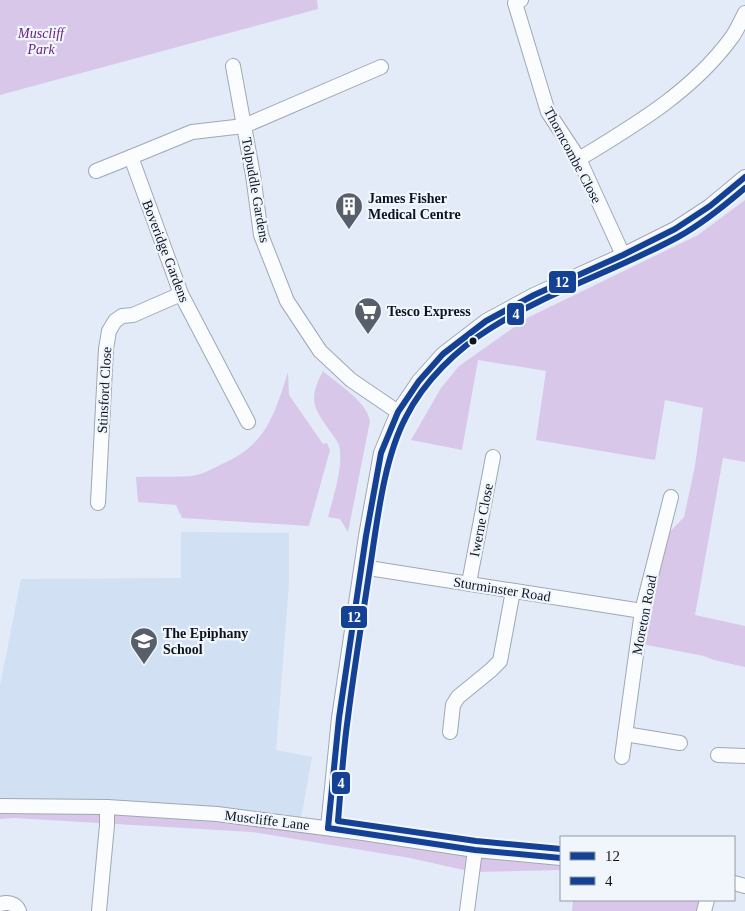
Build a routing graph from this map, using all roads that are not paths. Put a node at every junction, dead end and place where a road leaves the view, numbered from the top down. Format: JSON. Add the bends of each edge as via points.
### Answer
{"nodes":[{"id":1,"x":522,"y":0,"type":"edge"},
{"id":2,"x":745,"y":13,"type":"edge"},
{"id":3,"x":233,"y":66,"type":"dead end"},
{"id":4,"x":381,"y":67,"type":"dead end"},
{"id":5,"x":244,"y":126,"type":"junction"},
{"id":6,"x":131,"y":157,"type":"junction"},
{"id":7,"x":579,"y":159,"type":"junction"},
{"id":8,"x":96,"y":171,"type":"dead end"},
{"id":9,"x":745,"y":178,"type":"edge"},
{"id":10,"x":623,"y":255,"type":"junction"},
{"id":11,"x":181,"y":294,"type":"junction"},
{"id":12,"x":398,"y":412,"type":"junction"},
{"id":13,"x":248,"y":422,"type":"dead end"},
{"id":14,"x":493,"y":456,"type":"dead end"},
{"id":15,"x":671,"y":497,"type":"dead end"},
{"id":16,"x":98,"y":503,"type":"dead end"},
{"id":17,"x":362,"y":567,"type":"junction"},
{"id":18,"x":469,"y":583,"type":"junction"},
{"id":19,"x":513,"y":591,"type":"junction"},
{"id":20,"x":642,"y":611,"type":"junction"},
{"id":21,"x":450,"y":732,"type":"dead end"},
{"id":22,"x":625,"y":734,"type":"junction"},
{"id":23,"x":680,"y":743,"type":"dead end"},
{"id":24,"x":718,"y":755,"type":"dead end"},
{"id":25,"x":745,"y":756,"type":"edge"},
{"id":26,"x":622,"y":757,"type":"dead end"},
{"id":27,"x":0,"y":806,"type":"edge"},
{"id":28,"x":107,"y":807,"type":"junction"},
{"id":29,"x":328,"y":828,"type":"junction"},
{"id":30,"x":475,"y":850,"type":"junction"},
{"id":31,"x":560,"y":858,"type":"edge"},
{"id":32,"x":0,"y":904,"type":"edge"},
{"id":33,"x":19,"y":911,"type":"edge"},
{"id":34,"x":100,"y":911,"type":"edge"},
{"id":35,"x":467,"y":911,"type":"edge"}],
"edges":[{"from":1,"to":7,"type":"street","name":"Thorncombe Close","via":[[515,3],[548,112]]},
{"from":2,"to":7,"type":"street","via":[[734,36],[690,83],[648,117]]},
{"from":3,"to":5,"type":"street","name":"Tolpuddle Gardens"},
{"from":4,"to":5,"type":"street","name":"Tolpuddle Gardens"},
{"from":5,"to":6,"type":"street","via":[[192,132]]},
{"from":5,"to":12,"type":"street","name":"Tolpuddle Gardens","via":[[261,235],[287,301],[320,351],[351,380]]},
{"from":6,"to":8,"type":"street"},
{"from":6,"to":11,"type":"street","name":"Boveridge Gardens"},
{"from":7,"to":10,"type":"street","name":"Thorncombe Close"},
{"from":9,"to":10,"type":"street","via":[[674,229]]},
{"from":10,"to":12,"type":"street","via":[[534,295],[486,321],[443,354]]},
{"from":11,"to":13,"type":"street","name":"Boveridge Gardens"},
{"from":11,"to":16,"type":"street","name":"Stinsford Close","via":[[133,315],[122,316],[109,331]]},
{"from":12,"to":17,"type":"street","via":[[381,453]]},
{"from":14,"to":18,"type":"street","name":"Iwerne Close"},
{"from":15,"to":20,"type":"street","name":"Moreton Road"},
{"from":17,"to":18,"type":"street","name":"Sturminster Road"},
{"from":17,"to":29,"type":"street","via":[[339,718]]},
{"from":18,"to":19,"type":"street","name":"Sturminster Road"},
{"from":19,"to":20,"type":"street","name":"Sturminster Road"},
{"from":19,"to":21,"type":"street","via":[[500,661],[458,697],[453,705]]},
{"from":20,"to":22,"type":"street","name":"Moreton Road"},
{"from":22,"to":23,"type":"street"},
{"from":22,"to":26,"type":"street","name":"Moreton Road"},
{"from":24,"to":25,"type":"street"},
{"from":27,"to":28,"type":"street","name":"Muscliffe Lane"},
{"from":28,"to":29,"type":"street","name":"Muscliffe Lane","via":[[218,814]]},
{"from":28,"to":34,"type":"street"},
{"from":29,"to":30,"type":"street","name":"Muscliffe Lane"},
{"from":30,"to":31,"type":"street","name":"Muscliffe Lane"},
{"from":30,"to":35,"type":"street"},
{"from":32,"to":33,"type":"street","via":[[12,903]]}]}
